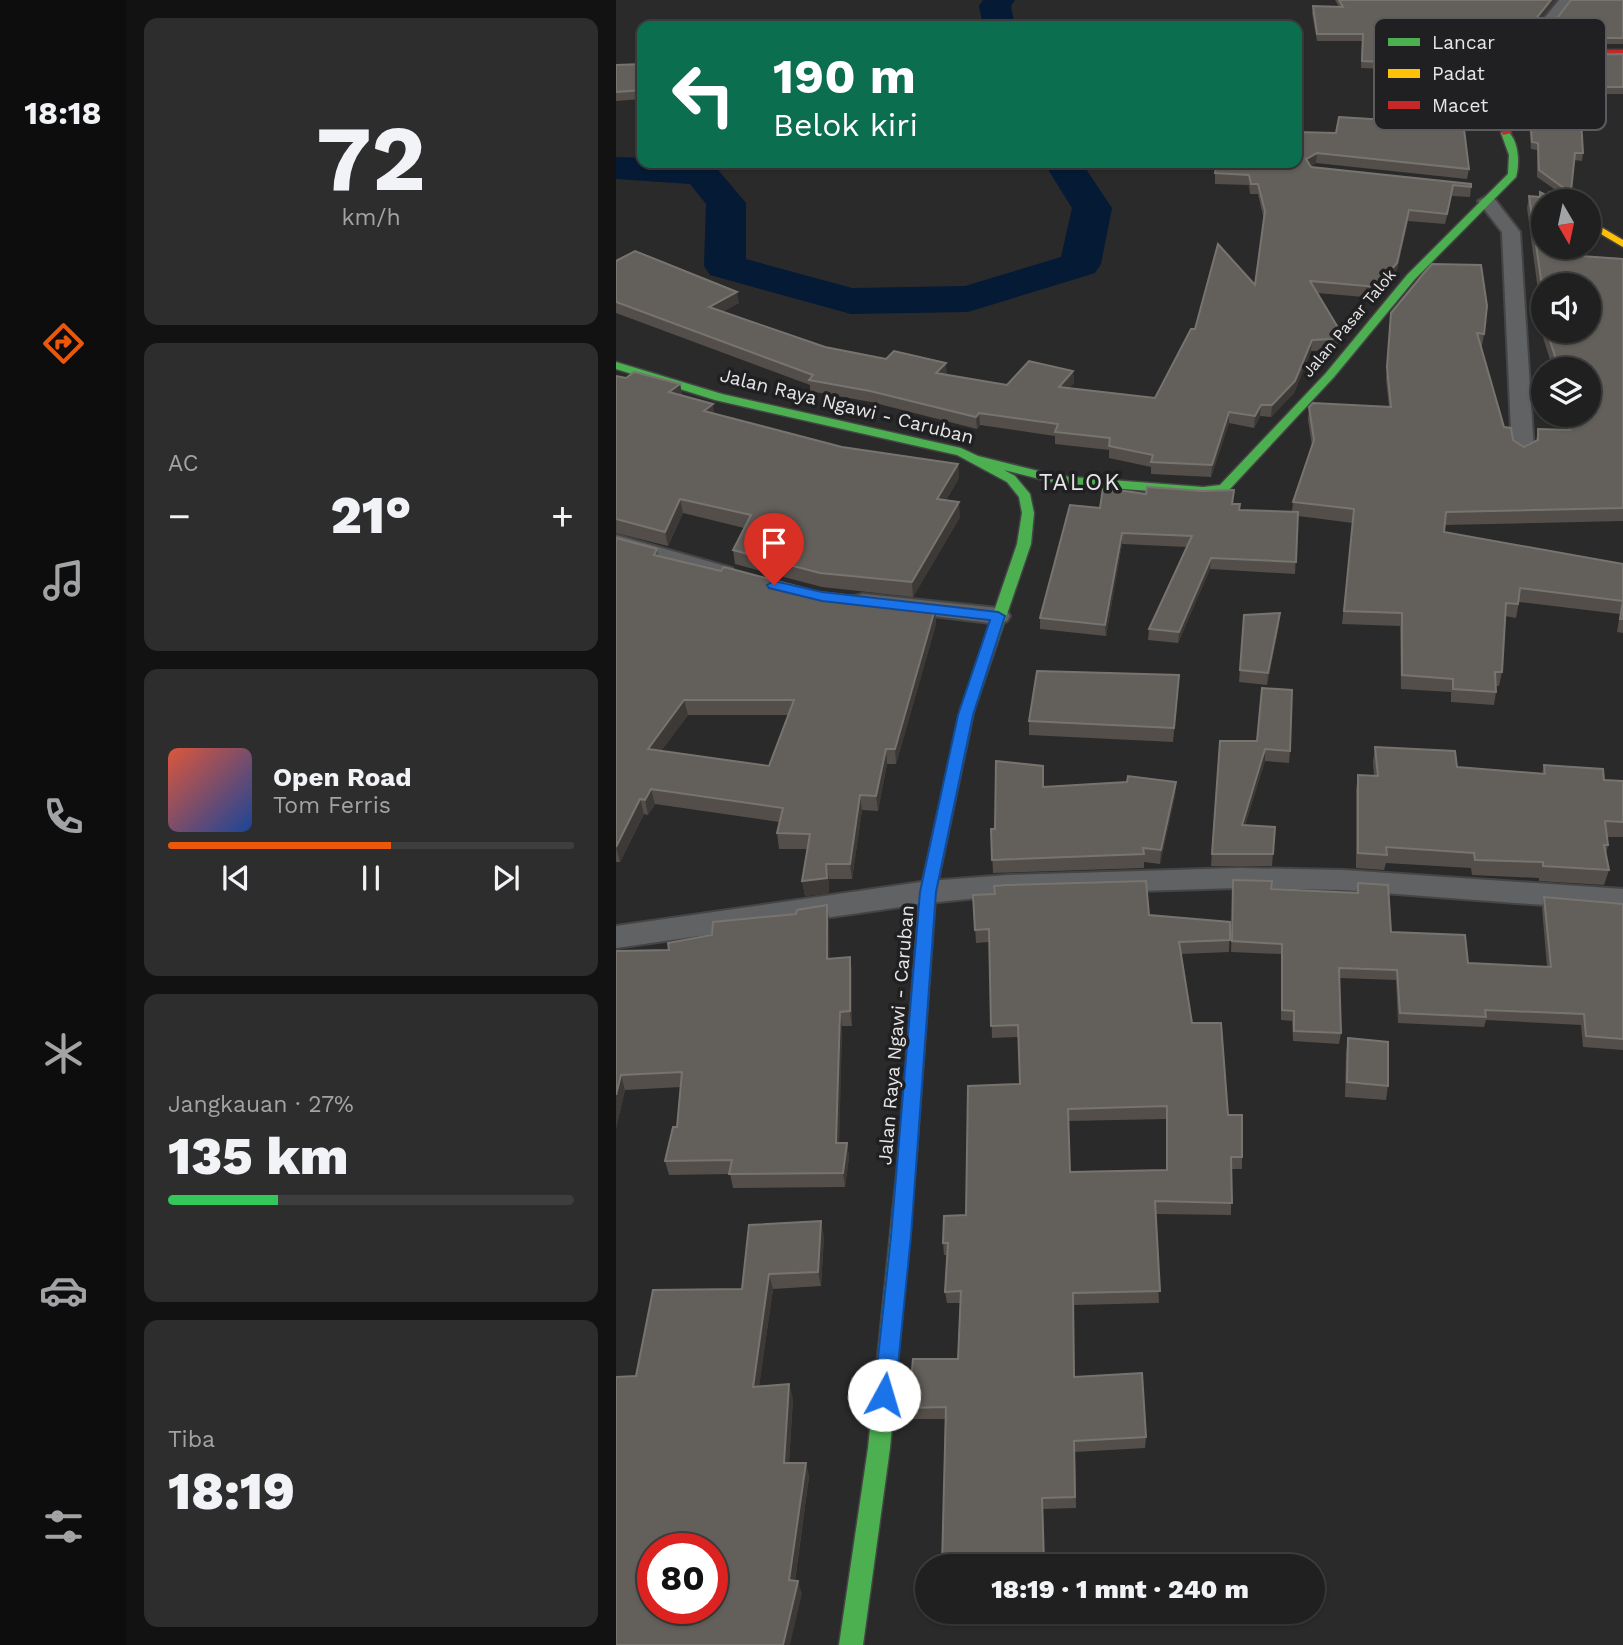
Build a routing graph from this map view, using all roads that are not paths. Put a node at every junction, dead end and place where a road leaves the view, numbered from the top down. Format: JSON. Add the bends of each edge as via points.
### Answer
{"nodes":[{"id":1,"x":1567,"y":0,"type":"edge"},
{"id":2,"x":1552,"y":18,"type":"edge"},
{"id":3,"x":1505,"y":130,"type":"edge"},
{"id":4,"x":1468,"y":187,"type":"edge"},
{"id":5,"x":1492,"y":195,"type":"junction"},
{"id":6,"x":1601,"y":230,"type":"edge"},
{"id":7,"x":1623,"y":244,"type":"edge"},
{"id":8,"x":616,"y":365,"type":"edge"},
{"id":9,"x":1523,"y":450,"type":"edge"},
{"id":10,"x":978,"y":460,"type":"junction"},
{"id":11,"x":1080,"y":482,"type":"junction"},
{"id":12,"x":1028,"y":513,"type":"junction"},
{"id":13,"x":616,"y":542,"type":"edge"},
{"id":14,"x":742,"y":577,"type":"edge"},
{"id":15,"x":835,"y":598,"type":"edge"},
{"id":16,"x":998,"y":616,"type":"junction"},
{"id":17,"x":928,"y":892,"type":"junction"},
{"id":18,"x":1623,"y":900,"type":"edge"},
{"id":19,"x":616,"y":937,"type":"edge"},
{"id":20,"x":851,"y":1645,"type":"edge"}],
"edges":[{"from":1,"to":2,"type":"street"},
{"from":3,"to":5,"type":"main road","name":"Jalan Pasar Talok","via":[[1519,179]]},
{"from":4,"to":5,"type":"street"},
{"from":5,"to":9,"type":"street","via":[[1511,232]]},
{"from":5,"to":11,"type":"main road","name":"Jalan Pasar Talok","via":[[1411,276],[1330,375],[1224,488],[1203,491]]},
{"from":6,"to":7,"type":"main road"},
{"from":8,"to":10,"type":"main road","name":"Jalan Raya Ngawi - Caruban","via":[[719,397],[961,452]]},
{"from":10,"to":11,"type":"main road"},
{"from":10,"to":12,"type":"main road","name":"Jalan Raya Ngawi - Caruban","via":[[1011,479],[1025,497]]},
{"from":11,"to":12,"type":"main road","via":[[1043,497]]},
{"from":12,"to":16,"type":"main road","name":"Jalan Raya Ngawi - Caruban","via":[[1024,544]]},
{"from":13,"to":14,"type":"street"},
{"from":15,"to":16,"type":"street"},
{"from":16,"to":17,"type":"main road","name":"Jalan Raya Ngawi - Caruban","via":[[965,715]]},
{"from":17,"to":18,"type":"street","via":[[1238,878],[1448,885]]},
{"from":17,"to":19,"type":"street"},
{"from":17,"to":20,"type":"main road","name":"Jalan Raya Ngawi - Caruban","via":[[900,1249],[879,1448]]}]}
